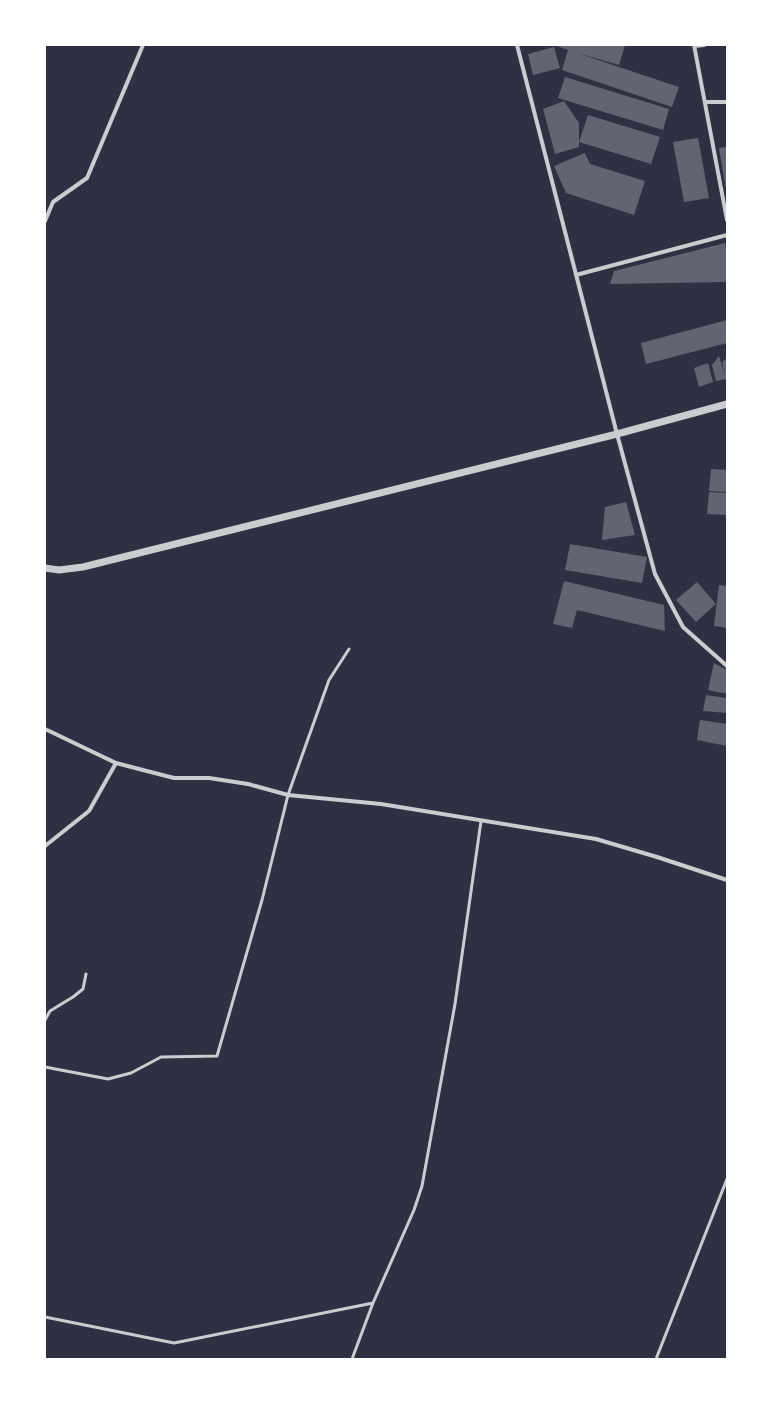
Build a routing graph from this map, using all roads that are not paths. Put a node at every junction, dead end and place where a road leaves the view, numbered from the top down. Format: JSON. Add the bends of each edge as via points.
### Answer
{"nodes":[{"id":1,"x":142,"y":45,"type":"edge"},
{"id":2,"x":517,"y":45,"type":"edge"},
{"id":3,"x":704,"y":45,"type":"edge"},
{"id":4,"x":694,"y":46,"type":"edge"},
{"id":5,"x":705,"y":102,"type":"junction"},
{"id":6,"x":727,"y":102,"type":"edge"},
{"id":7,"x":727,"y":220,"type":"edge"},
{"id":8,"x":45,"y":221,"type":"edge"},
{"id":9,"x":727,"y":235,"type":"edge"},
{"id":10,"x":576,"y":275,"type":"junction"},
{"id":11,"x":727,"y":404,"type":"edge"},
{"id":12,"x":617,"y":434,"type":"junction"},
{"id":13,"x":45,"y":568,"type":"edge"},
{"id":14,"x":349,"y":649,"type":"dead end"},
{"id":15,"x":727,"y":666,"type":"edge"},
{"id":16,"x":45,"y":729,"type":"edge"},
{"id":17,"x":116,"y":763,"type":"junction"},
{"id":18,"x":288,"y":795,"type":"junction"},
{"id":19,"x":482,"y":821,"type":"junction"},
{"id":20,"x":45,"y":846,"type":"edge"},
{"id":21,"x":727,"y":880,"type":"edge"},
{"id":22,"x":86,"y":974,"type":"dead end"},
{"id":23,"x":45,"y":1020,"type":"edge"},
{"id":24,"x":45,"y":1067,"type":"edge"},
{"id":25,"x":727,"y":1179,"type":"edge"},
{"id":26,"x":373,"y":1303,"type":"junction"},
{"id":27,"x":45,"y":1317,"type":"edge"},
{"id":28,"x":352,"y":1359,"type":"edge"},
{"id":29,"x":656,"y":1359,"type":"edge"}],
"edges":[{"from":1,"to":8,"type":"street","via":[[86,178],[53,202]]},
{"from":2,"to":10,"type":"street"},
{"from":3,"to":4,"type":"street"},
{"from":4,"to":5,"type":"street"},
{"from":5,"to":6,"type":"street"},
{"from":5,"to":7,"type":"street"},
{"from":9,"to":10,"type":"street"},
{"from":10,"to":12,"type":"street"},
{"from":11,"to":12,"type":"street"},
{"from":12,"to":13,"type":"street","via":[[83,567],[59,570]]},
{"from":12,"to":15,"type":"street","via":[[655,574],[683,627]]},
{"from":14,"to":18,"type":"lane","via":[[329,680]]},
{"from":16,"to":17,"type":"street"},
{"from":17,"to":18,"type":"street","via":[[174,778],[209,778],[248,784]]},
{"from":17,"to":20,"type":"street","via":[[89,811]]},
{"from":18,"to":19,"type":"street","via":[[381,804]]},
{"from":18,"to":24,"type":"lane","via":[[262,900],[217,1056],[161,1056],[131,1073],[108,1079]]},
{"from":19,"to":21,"type":"street","via":[[596,839]]},
{"from":19,"to":26,"type":"lane","via":[[455,1004],[422,1186]]},
{"from":22,"to":23,"type":"lane","via":[[83,989],[50,1011]]},
{"from":25,"to":29,"type":"lane"},
{"from":26,"to":27,"type":"lane","via":[[174,1343]]},
{"from":26,"to":28,"type":"lane"}]}
